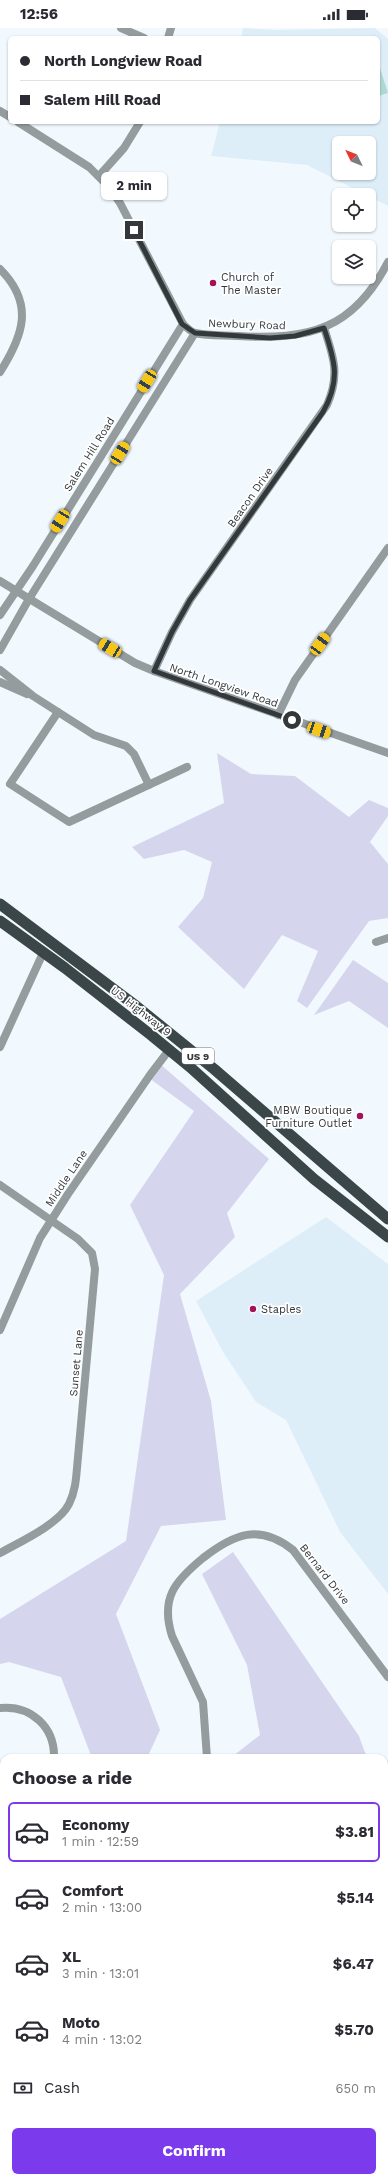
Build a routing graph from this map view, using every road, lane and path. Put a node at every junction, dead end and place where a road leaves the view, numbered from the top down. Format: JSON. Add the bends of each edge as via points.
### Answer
{"nodes":[{"id":1,"x":121,"y":28,"type":"edge"},
{"id":2,"x":139,"y":36,"type":"edge"},
{"id":3,"x":21,"y":124,"type":"edge"},
{"id":4,"x":139,"y":124,"type":"edge"},
{"id":5,"x":100,"y":176,"type":"junction"},
{"id":6,"x":388,"y":262,"type":"edge"},
{"id":7,"x":0,"y":269,"type":"edge"},
{"id":8,"x":182,"y":324,"type":"junction"},
{"id":9,"x":324,"y":328,"type":"junction"},
{"id":10,"x":195,"y":333,"type":"junction"},
{"id":11,"x":0,"y":372,"type":"edge"},
{"id":12,"x":388,"y":548,"type":"edge"},
{"id":13,"x":0,"y":581,"type":"edge"},
{"id":14,"x":16,"y":591,"type":"junction"},
{"id":15,"x":29,"y":599,"type":"junction"},
{"id":16,"x":0,"y":615,"type":"edge"},
{"id":17,"x":0,"y":650,"type":"edge"},
{"id":18,"x":0,"y":670,"type":"edge"},
{"id":19,"x":154,"y":671,"type":"junction"},
{"id":20,"x":0,"y":682,"type":"edge"},
{"id":21,"x":33,"y":696,"type":"junction"},
{"id":22,"x":58,"y":712,"type":"junction"},
{"id":23,"x":278,"y":715,"type":"junction"},
{"id":24,"x":388,"y":753,"type":"edge"},
{"id":25,"x":187,"y":767,"type":"dead end"},
{"id":26,"x":149,"y":785,"type":"junction"},
{"id":27,"x":0,"y":904,"type":"edge"},
{"id":28,"x":0,"y":921,"type":"edge"},
{"id":29,"x":388,"y":938,"type":"edge"},
{"id":30,"x":376,"y":942,"type":"dead end"},
{"id":31,"x":43,"y":953,"type":"junction"},
{"id":32,"x":0,"y":1048,"type":"edge"},
{"id":33,"x":169,"y":1050,"type":"junction"},
{"id":34,"x":0,"y":1185,"type":"edge"},
{"id":35,"x":388,"y":1219,"type":"edge"},
{"id":36,"x":51,"y":1220,"type":"junction"},
{"id":37,"x":388,"y":1237,"type":"edge"},
{"id":38,"x":0,"y":1330,"type":"edge"},
{"id":39,"x":0,"y":1553,"type":"edge"},
{"id":40,"x":388,"y":1677,"type":"edge"},
{"id":41,"x":0,"y":1708,"type":"edge"},
{"id":42,"x":53,"y":1754,"type":"edge"},
{"id":43,"x":207,"y":1754,"type":"edge"}],
"edges":[{"from":1,"to":2,"type":"street"},
{"from":3,"to":5,"type":"street"},
{"from":4,"to":5,"type":"street","via":[[124,148]]},
{"from":5,"to":8,"type":"street","via":[[120,203]]},
{"from":6,"to":9,"type":"street","name":"Newbury Road","via":[[365,298],[347,314]]},
{"from":7,"to":11,"type":"street","via":[[17,292],[22,318],[19,337]]},
{"from":8,"to":10,"type":"street"},
{"from":8,"to":14,"type":"street","name":"Salem Hill Road"},
{"from":9,"to":10,"type":"street","name":"Newbury Road","via":[[295,336],[270,338]]},
{"from":9,"to":19,"type":"street","name":"Beacon Drive","via":[[335,370],[333,388],[327,405],[190,600]]},
{"from":10,"to":15,"type":"street"},
{"from":12,"to":23,"type":"street","via":[[295,680]]},
{"from":13,"to":14,"type":"street","name":"North Longview Road"},
{"from":14,"to":15,"type":"street","name":"North Longview Road"},
{"from":14,"to":16,"type":"street","name":"Salem Hill Road"},
{"from":15,"to":17,"type":"street"},
{"from":15,"to":19,"type":"street","name":"North Longview Road","via":[[135,663]]},
{"from":18,"to":21,"type":"street"},
{"from":19,"to":23,"type":"street","name":"North Longview Road"},
{"from":20,"to":21,"type":"street"},
{"from":21,"to":22,"type":"street"},
{"from":22,"to":26,"type":"street","via":[[94,735],[126,746],[134,754]]},
{"from":22,"to":26,"type":"street","via":[[10,784],[69,822]]},
{"from":23,"to":24,"type":"street","name":"North Longview Road"},
{"from":25,"to":26,"type":"street"},
{"from":27,"to":35,"type":"highway","name":"US Highway 9","number":"US 9","via":[[136,1006],[214,1069]]},
{"from":28,"to":31,"type":"highway","name":"US Highway 9","number":"US 9"},
{"from":29,"to":30,"type":"street"},
{"from":31,"to":32,"type":"street"},
{"from":31,"to":33,"type":"highway","name":"US Highway 9","number":"US 9"},
{"from":33,"to":36,"type":"street","name":"Middle Lane"},
{"from":33,"to":37,"type":"highway","name":"US Highway 9","number":"US 9","via":[[314,1179]]},
{"from":34,"to":36,"type":"street","name":"Sunset Lane"},
{"from":36,"to":38,"type":"street","name":"Middle Lane","via":[[40,1238]]},
{"from":36,"to":39,"type":"street","name":"Sunset Lane","via":[[88,1248],[95,1262],[74,1489],[69,1505],[61,1514]]},
{"from":40,"to":43,"type":"street","name":"Bernard Drive","via":[[293,1550],[284,1542],[268,1535],[236,1536],[213,1550],[185,1574],[173,1588],[168,1607],[172,1636],[203,1702]]},
{"from":41,"to":42,"type":"street","via":[[18,1708],[42,1722],[51,1736]]}]}
